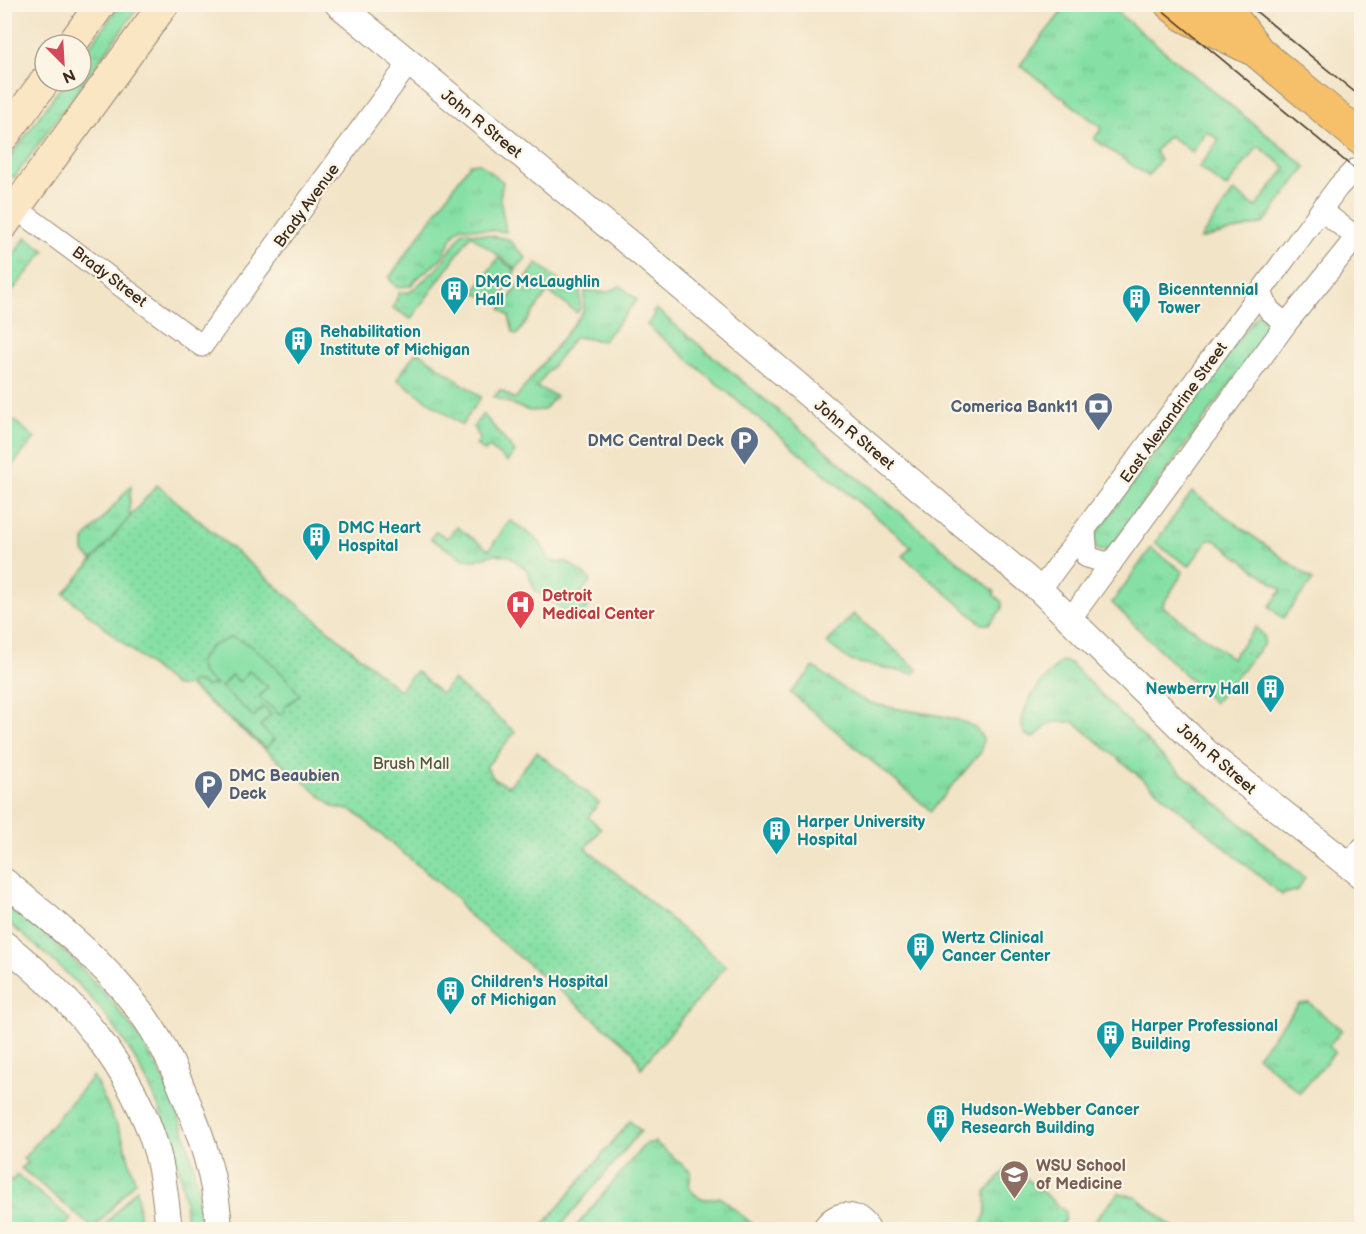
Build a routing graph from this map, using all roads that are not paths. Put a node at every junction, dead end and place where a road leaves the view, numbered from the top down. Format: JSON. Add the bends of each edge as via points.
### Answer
{"nodes":[{"id":1,"x":101,"y":4,"type":"edge"},
{"id":2,"x":164,"y":4,"type":"edge"},
{"id":3,"x":338,"y":4,"type":"edge"},
{"id":4,"x":1172,"y":4,"type":"edge"},
{"id":5,"x":1222,"y":4,"type":"edge"},
{"id":6,"x":80,"y":33,"type":"edge"},
{"id":7,"x":1258,"y":52,"type":"junction"},
{"id":8,"x":410,"y":63,"type":"junction"},
{"id":9,"x":36,"y":93,"type":"edge"},
{"id":10,"x":4,"y":136,"type":"edge"},
{"id":11,"x":1362,"y":139,"type":"edge"},
{"id":12,"x":1362,"y":170,"type":"edge"},
{"id":13,"x":8,"y":210,"type":"edge"},
{"id":14,"x":1321,"y":210,"type":"junction"},
{"id":15,"x":1359,"y":234,"type":"edge"},
{"id":16,"x":1261,"y":292,"type":"junction"},
{"id":17,"x":1286,"y":324,"type":"junction"},
{"id":18,"x":202,"y":346,"type":"joint"},
{"id":19,"x":1084,"y":531,"type":"junction"},
{"id":20,"x":1111,"y":564,"type":"junction"},
{"id":21,"x":1040,"y":590,"type":"junction"},
{"id":22,"x":1071,"y":618,"type":"junction"},
{"id":23,"x":1357,"y":863,"type":"edge"},
{"id":24,"x":4,"y":880,"type":"edge"},
{"id":25,"x":4,"y":944,"type":"edge"},
{"id":26,"x":169,"y":1230,"type":"edge"},
{"id":27,"x":219,"y":1230,"type":"edge"},
{"id":28,"x":822,"y":1230,"type":"edge"},
{"id":29,"x":870,"y":1230,"type":"edge"}],
"edges":[{"from":1,"to":6,"type":"main road"},
{"from":2,"to":13,"type":"main road"},
{"from":3,"to":8,"type":"street","name":"John R Street"},
{"from":4,"to":7,"type":"main road","via":[[1184,15]]},
{"from":5,"to":7,"type":"main road"},
{"from":7,"to":11,"type":"main road"},
{"from":8,"to":18,"type":"street","name":"Brady Avenue"},
{"from":8,"to":21,"type":"street","name":"John R Street"},
{"from":9,"to":10,"type":"main road"},
{"from":12,"to":14,"type":"street","name":"East Alexandrine Street","via":[[1354,170]]},
{"from":13,"to":18,"type":"street","name":"Brady Street"},
{"from":14,"to":15,"type":"street"},
{"from":14,"to":16,"type":"street","name":"East Alexandrine Street"},
{"from":15,"to":17,"type":"street"},
{"from":16,"to":17,"type":"street","via":[[1269,310]]},
{"from":16,"to":19,"type":"street","name":"East Alexandrine Street"},
{"from":17,"to":20,"type":"street"},
{"from":19,"to":20,"type":"street","via":[[1087,557]]},
{"from":19,"to":21,"type":"street","name":"East Alexandrine Street"},
{"from":20,"to":22,"type":"street"},
{"from":21,"to":22,"type":"street","name":"John R Street"},
{"from":22,"to":23,"type":"street","name":"John R Street","via":[[1207,753]]},
{"from":24,"to":27,"type":"street","via":[[106,970],[158,1038],[205,1148],[216,1194]]},
{"from":25,"to":26,"type":"street","via":[[34,967],[84,1019],[119,1070],[157,1152]]},
{"from":28,"to":29,"type":"street","via":[[833,1217],[850,1213]]}]}
